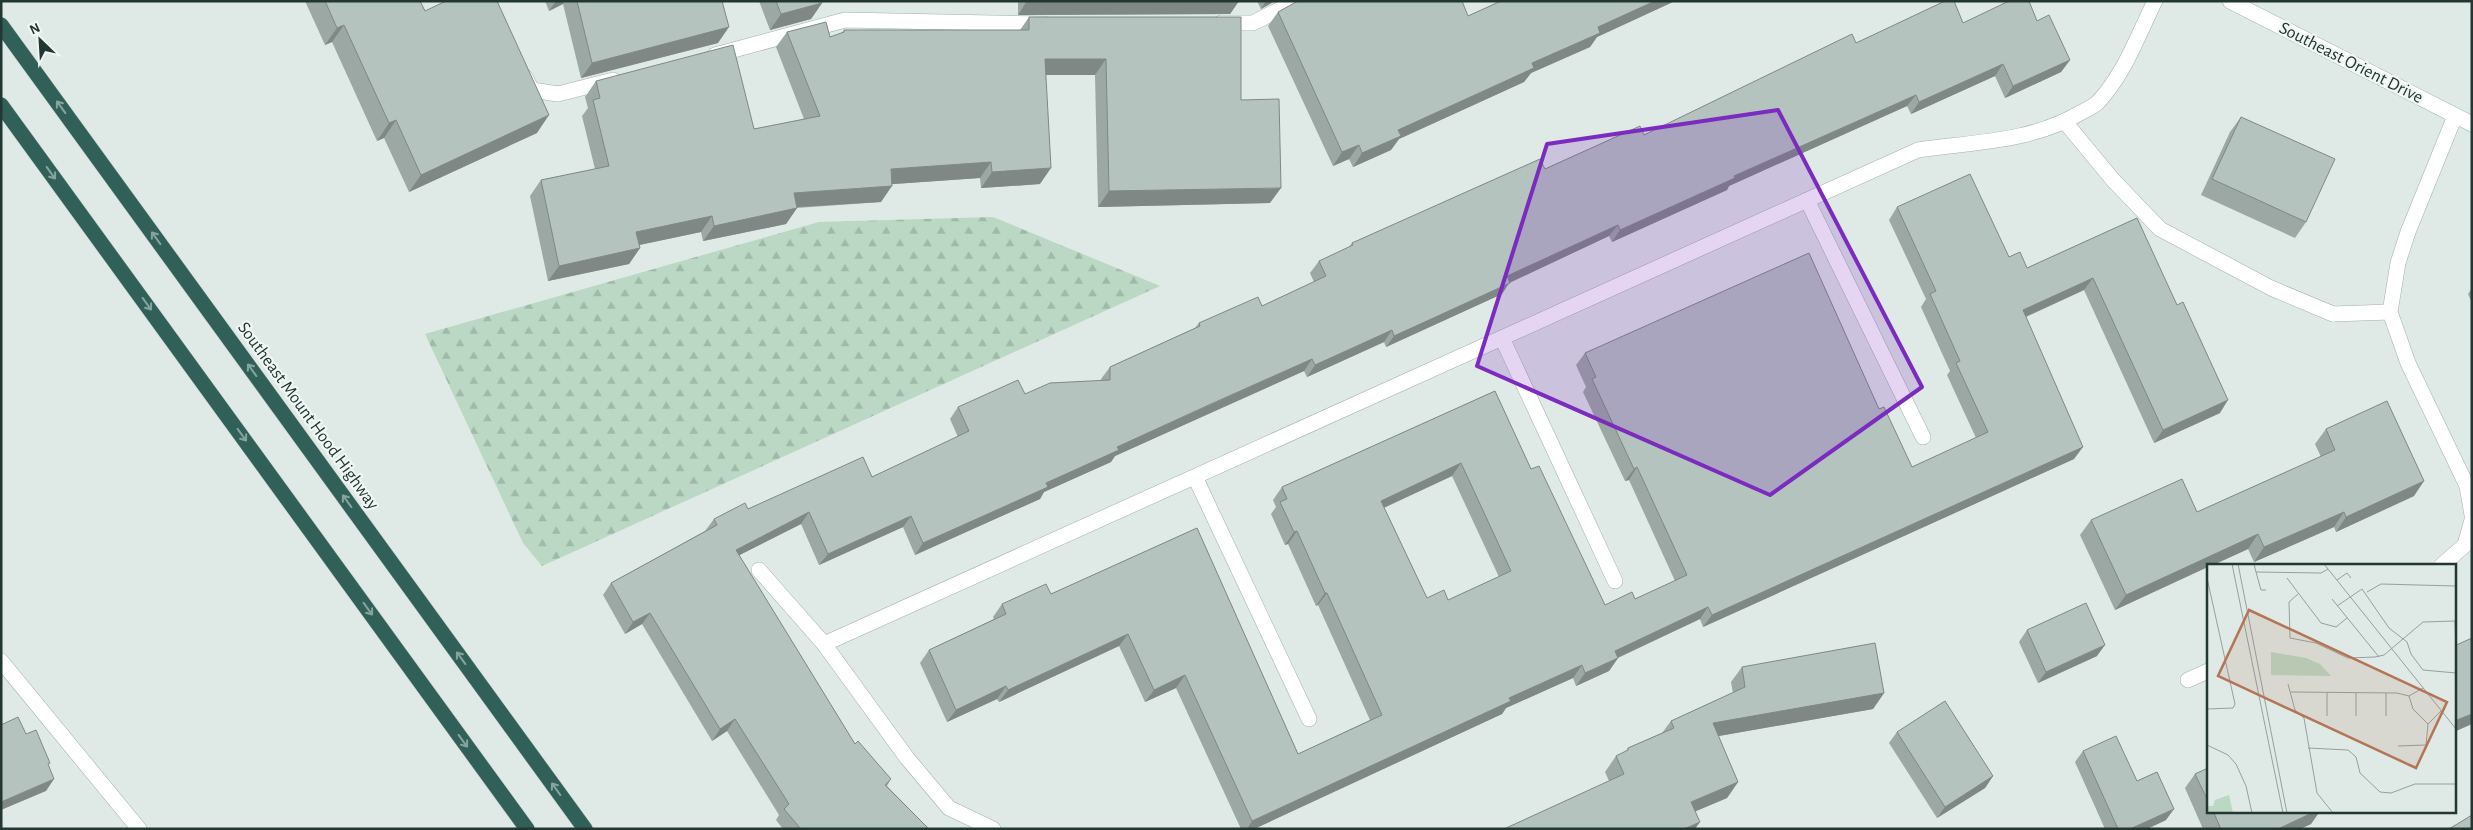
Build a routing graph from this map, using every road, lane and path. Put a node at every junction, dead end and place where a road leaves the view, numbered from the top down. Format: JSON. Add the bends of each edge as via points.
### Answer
{"nodes":[{"id":1,"x":1296,"y":1,"type":"edge"},
{"id":2,"x":2155,"y":1,"type":"edge"},
{"id":3,"x":2230,"y":1,"type":"edge"},
{"id":4,"x":1204,"y":23,"type":"edge"},
{"id":5,"x":1057,"y":24,"type":"edge"},
{"id":6,"x":1,"y":25,"type":"edge"},
{"id":7,"x":699,"y":59,"type":"edge"},
{"id":8,"x":518,"y":64,"type":"edge"},
{"id":9,"x":624,"y":78,"type":"edge"},
{"id":10,"x":1,"y":105,"type":"edge"},
{"id":11,"x":2455,"y":116,"type":"junction"},
{"id":12,"x":2065,"y":122,"type":"junction"},
{"id":13,"x":2472,"y":124,"type":"edge"},
{"id":14,"x":1807,"y":200,"type":"junction"},
{"id":15,"x":2390,"y":312,"type":"junction"},
{"id":16,"x":1502,"y":338,"type":"junction"},
{"id":17,"x":1923,"y":437,"type":"dead end"},
{"id":18,"x":1195,"y":477,"type":"junction"},
{"id":19,"x":2472,"y":514,"type":"edge"},
{"id":20,"x":2472,"y":520,"type":"edge"},
{"id":21,"x":2443,"y":564,"type":"edge"},
{"id":22,"x":759,"y":570,"type":"dead end"},
{"id":23,"x":1615,"y":581,"type":"dead end"},
{"id":24,"x":824,"y":644,"type":"junction"},
{"id":25,"x":1,"y":661,"type":"edge"},
{"id":26,"x":2207,"y":671,"type":"edge"},
{"id":27,"x":2188,"y":680,"type":"dead end"},
{"id":28,"x":1309,"y":719,"type":"dead end"},
{"id":29,"x":139,"y":829,"type":"edge"},
{"id":30,"x":527,"y":829,"type":"edge"},
{"id":31,"x":585,"y":829,"type":"edge"},
{"id":32,"x":993,"y":829,"type":"edge"}],
"edges":[{"from":1,"to":4,"type":"street","via":[[1253,23]]},
{"from":2,"to":12,"type":"street","via":[[2123,68],[2098,102]]},
{"from":3,"to":11,"type":"street","name":"Southeast Orient Drive"},
{"from":5,"to":7,"type":"street","via":[[845,20]]},
{"from":31,"to":6,"type":"highway","name":"Southeast Mount Hood Highway","one_way":true},
{"from":8,"to":9,"type":"street","via":[[532,90],[558,94]]},
{"from":10,"to":30,"type":"highway","one_way":true},
{"from":11,"to":13,"type":"street","name":"Southeast Orient Drive"},
{"from":11,"to":15,"type":"street","via":[[2408,232],[2398,263]]},
{"from":12,"to":14,"type":"street","via":[[2011,140],[1918,150]]},
{"from":12,"to":15,"type":"street","via":[[2113,180],[2160,229],[2271,288],[2333,314]]},
{"from":14,"to":16,"type":"street"},
{"from":14,"to":17,"type":"street"},
{"from":15,"to":19,"type":"street","via":[[2408,363],[2467,486]]},
{"from":16,"to":18,"type":"street"},
{"from":16,"to":23,"type":"street"},
{"from":18,"to":24,"type":"street"},
{"from":18,"to":28,"type":"street"},
{"from":20,"to":21,"type":"street","via":[[2465,545]]},
{"from":22,"to":24,"type":"street"},
{"from":24,"to":32,"type":"street","via":[[907,758],[949,808]]},
{"from":25,"to":29,"type":"street"},
{"from":26,"to":27,"type":"street"}]}
